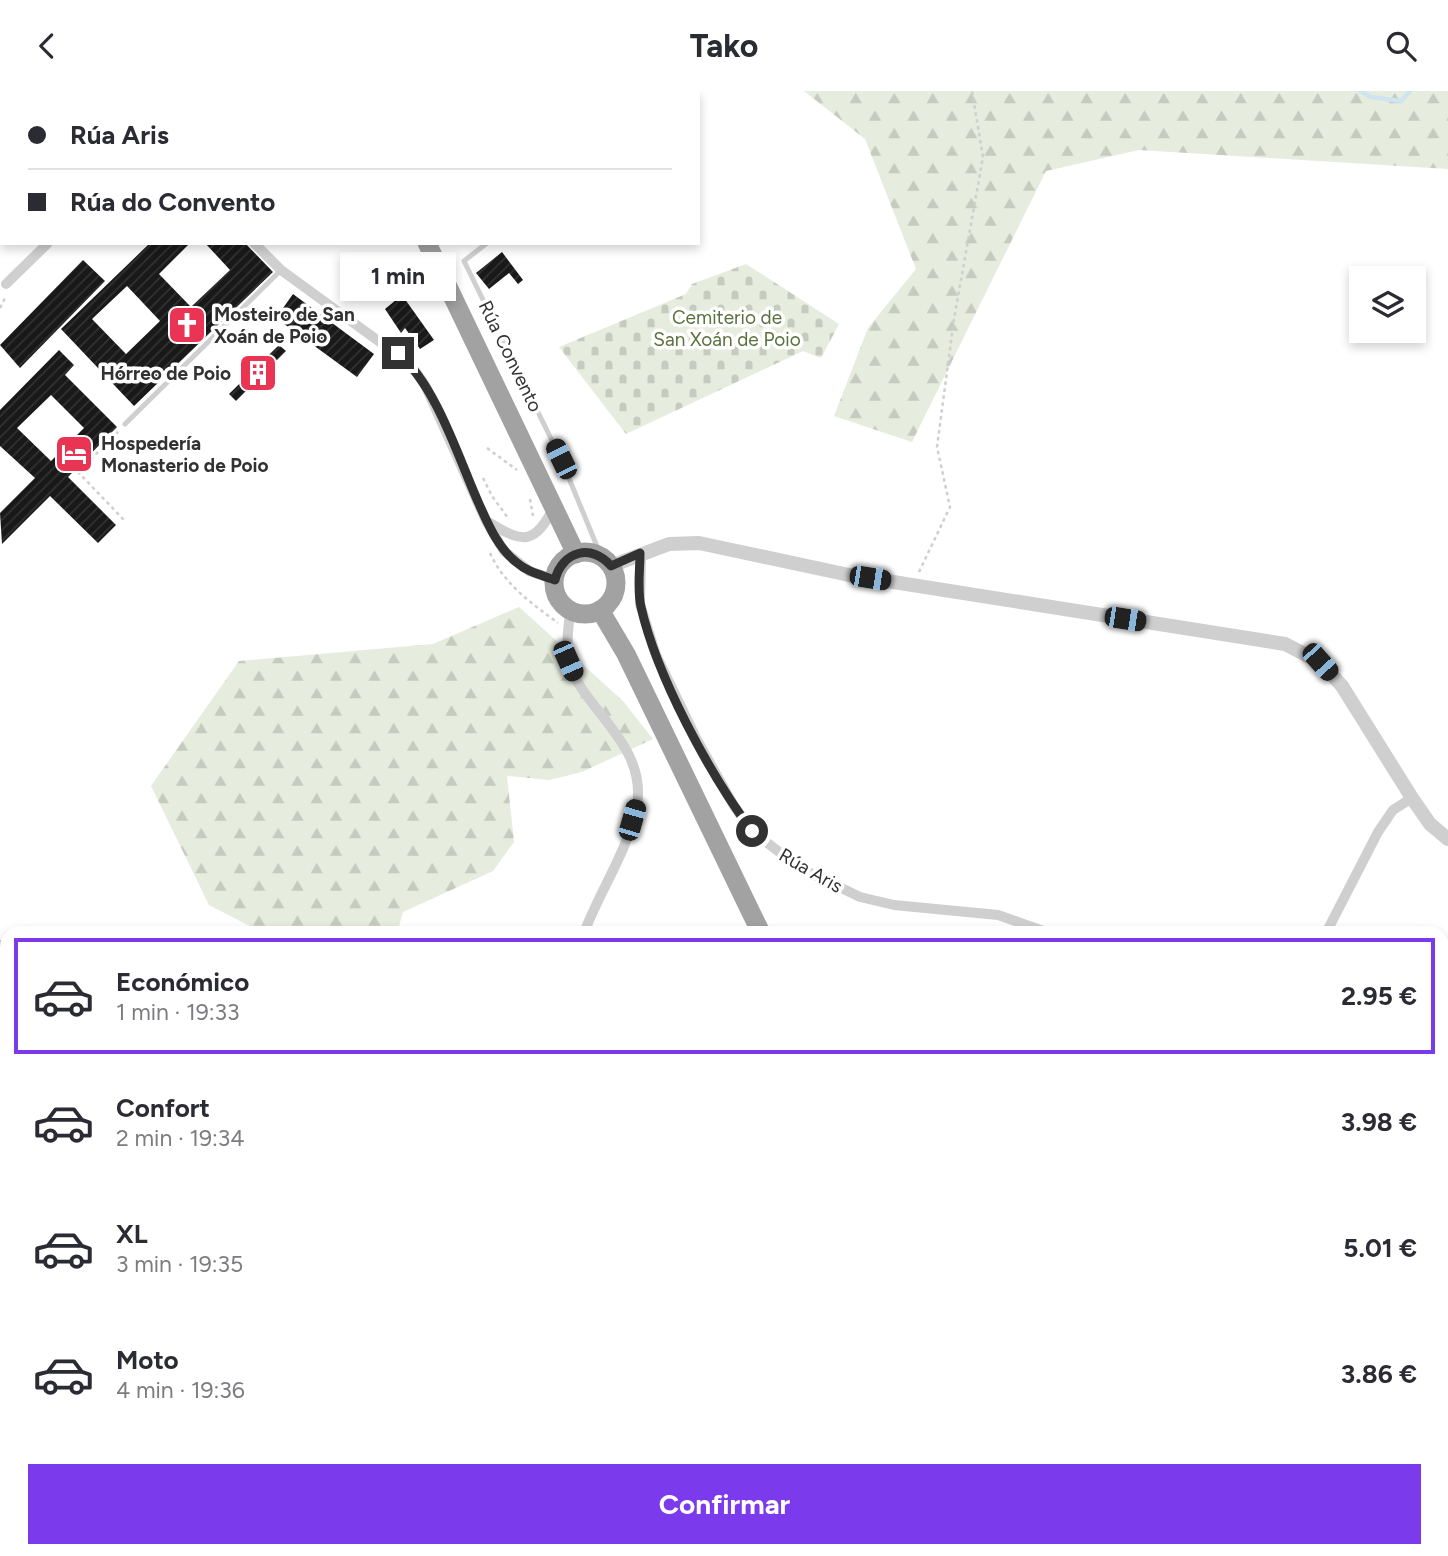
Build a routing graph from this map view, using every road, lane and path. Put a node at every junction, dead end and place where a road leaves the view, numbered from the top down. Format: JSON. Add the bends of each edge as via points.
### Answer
{"nodes":[{"id":1,"x":972,"y":91,"type":"edge"},
{"id":2,"x":46,"y":245,"type":"edge"},
{"id":3,"x":256,"y":245,"type":"edge"},
{"id":4,"x":428,"y":245,"type":"edge"},
{"id":5,"x":484,"y":245,"type":"edge"},
{"id":6,"x":281,"y":270,"type":"junction"},
{"id":7,"x":6,"y":284,"type":"dead end"},
{"id":8,"x":125,"y":424,"type":"joint"},
{"id":9,"x":487,"y":448,"type":"dead end"},
{"id":10,"x":538,"y":473,"type":"junction"},
{"id":11,"x":483,"y":478,"type":"dead end"},
{"id":12,"x":526,"y":490,"type":"dead end"},
{"id":13,"x":554,"y":507,"type":"junction"},
{"id":14,"x":124,"y":520,"type":"dead end"},
{"id":15,"x":486,"y":521,"type":"junction"},
{"id":16,"x":530,"y":521,"type":"dead end"},
{"id":17,"x":516,"y":524,"type":"dead end"},
{"id":18,"x":640,"y":553,"type":"junction"},
{"id":19,"x":576,"y":554,"type":"junction"},
{"id":20,"x":606,"y":561,"type":"junction"},
{"id":21,"x":555,"y":580,"type":"junction"},
{"id":22,"x":912,"y":585,"type":"junction"},
{"id":23,"x":570,"y":610,"type":"junction"},
{"id":24,"x":600,"y":610,"type":"junction"},
{"id":25,"x":1412,"y":798,"type":"junction"},
{"id":26,"x":1448,"y":839,"type":"edge"},
{"id":27,"x":587,"y":926,"type":"edge"},
{"id":28,"x":758,"y":926,"type":"edge"},
{"id":29,"x":1029,"y":926,"type":"edge"},
{"id":30,"x":1330,"y":926,"type":"edge"}],
"edges":[{"from":1,"to":22,"type":"path","via":[[983,157],[937,447],[950,507]]},
{"from":2,"to":7,"type":"street"},
{"from":3,"to":6,"type":"street"},
{"from":4,"to":10,"type":"highway"},
{"from":5,"to":20,"type":"lane","name":"Rúa Convento","via":[[464,261]]},
{"from":6,"to":8,"type":"lane"},
{"from":6,"to":15,"type":"street","via":[[410,364],[425,385]]},
{"from":8,"to":14,"type":"path","via":[[78,472]]},
{"from":9,"to":10,"type":"path","via":[[518,471],[522,480]]},
{"from":10,"to":13,"type":"highway"},
{"from":11,"to":17,"type":"path"},
{"from":12,"to":16,"type":"path","via":[[534,510]]},
{"from":13,"to":15,"type":"street","via":[[544,526],[527,538],[516,538]]},
{"from":13,"to":19,"type":"highway"},
{"from":15,"to":21,"type":"street","via":[[517,563]]},
{"from":18,"to":20,"type":"street"},
{"from":18,"to":22,"type":"street","via":[[669,544],[699,543]]},
{"from":18,"to":29,"type":"street","name":"Rúa Aris","via":[[640,604],[656,655],[696,738],[752,831],[800,868],[860,897],[894,905],[998,915]]},
{"from":19,"to":20,"type":"highway"},
{"from":19,"to":21,"type":"highway","via":[[561,563]]},
{"from":20,"to":24,"type":"highway","via":[[616,585],[608,604]]},
{"from":21,"to":23,"type":"highway","via":[[558,597]]},
{"from":22,"to":25,"type":"street","via":[[1285,644],[1320,662],[1342,686]]},
{"from":23,"to":24,"type":"highway"},
{"from":23,"to":27,"type":"street","via":[[568,661],[617,734],[635,771],[637,803],[627,837]]},
{"from":24,"to":28,"type":"highway"},
{"from":25,"to":26,"type":"street","via":[[1430,824]]},
{"from":25,"to":30,"type":"street","via":[[1393,810],[1378,832]]}]}
